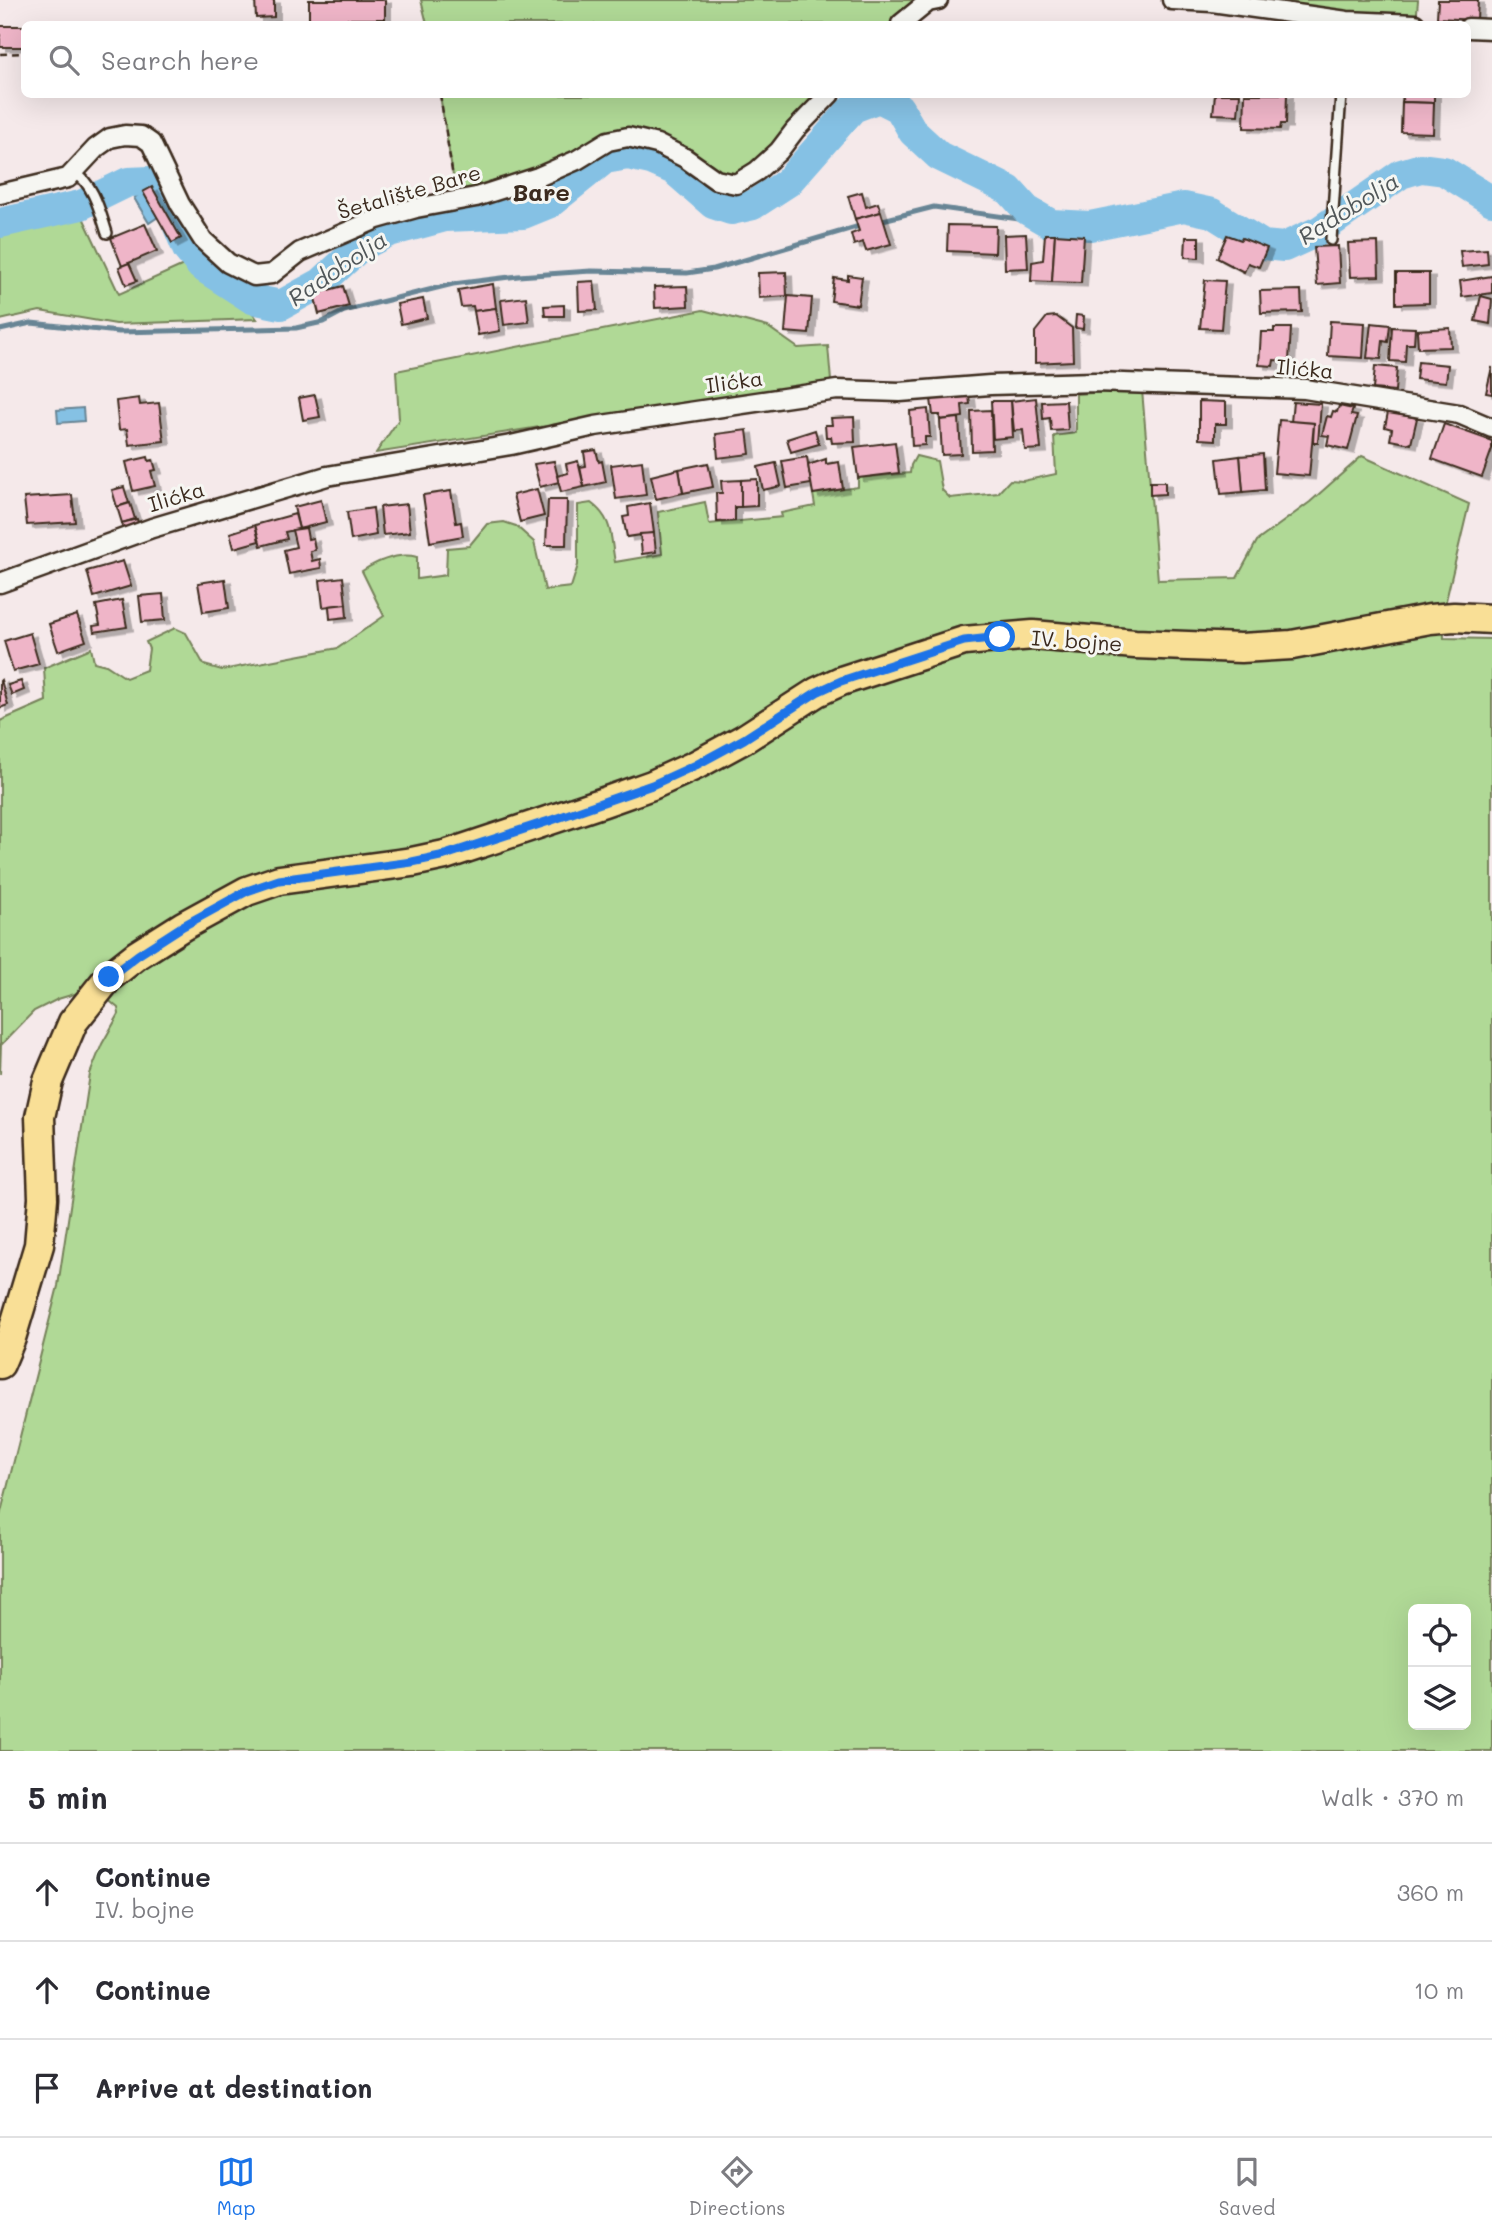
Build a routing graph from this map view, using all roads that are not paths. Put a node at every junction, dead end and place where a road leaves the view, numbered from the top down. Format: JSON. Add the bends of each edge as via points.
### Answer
{"nodes":[{"id":1,"x":939,"y":0,"type":"edge"},
{"id":2,"x":1172,"y":0,"type":"edge"},
{"id":3,"x":905,"y":21,"type":"edge"},
{"id":4,"x":1334,"y":21,"type":"edge"},
{"id":5,"x":1471,"y":28,"type":"edge"},
{"id":6,"x":1492,"y":29,"type":"edge"},
{"id":7,"x":827,"y":98,"type":"edge"},
{"id":8,"x":1341,"y":98,"type":"edge"},
{"id":9,"x":74,"y":172,"type":"junction"},
{"id":10,"x":0,"y":194,"type":"edge"},
{"id":11,"x":107,"y":233,"type":"dead end"},
{"id":12,"x":1330,"y":235,"type":"dead end"},
{"id":13,"x":1492,"y":428,"type":"edge"},
{"id":14,"x":0,"y":583,"type":"edge"},
{"id":15,"x":1492,"y":619,"type":"edge"},
{"id":16,"x":0,"y":1364,"type":"edge"}],
"edges":[{"from":1,"to":3,"type":"street","via":[[928,2]]},
{"from":2,"to":4,"type":"street"},
{"from":5,"to":6,"type":"street"},
{"from":7,"to":9,"type":"street","name":"Šetalište Bare","via":[[757,172],[736,184],[716,180],[657,144],[628,137],[608,141],[538,177],[376,219],[300,252],[272,274],[254,276],[228,263],[203,240],[151,143],[141,136],[110,138]]},
{"from":8,"to":12,"type":"lane"},
{"from":9,"to":10,"type":"street","name":"Šetalište Bare","via":[[68,178]]},
{"from":9,"to":11,"type":"lane","via":[[83,177]]},
{"from":13,"to":14,"type":"street","name":"Ilićka","via":[[1459,414],[1305,389],[1094,382],[900,392],[838,390],[595,426],[327,476],[152,528]]},
{"from":15,"to":16,"type":"main road","name":"IV. bojne","via":[[1430,619],[1292,645],[1241,648],[1033,635],[964,641],[817,692],[744,739],[652,785],[445,855],[279,880],[247,891],[138,955],[109,977],[73,1022],[48,1082],[40,1117],[43,1198],[39,1245]]}]}
